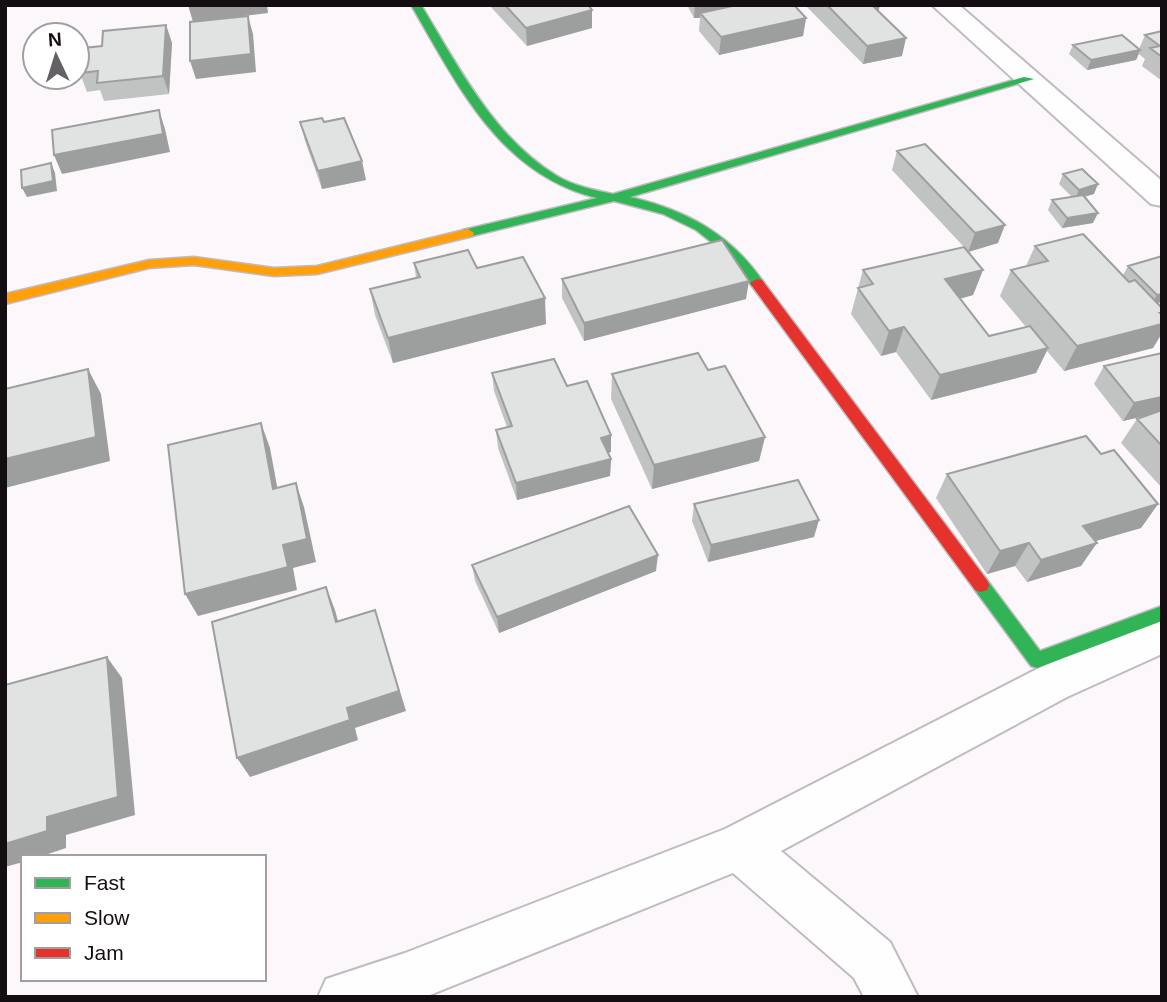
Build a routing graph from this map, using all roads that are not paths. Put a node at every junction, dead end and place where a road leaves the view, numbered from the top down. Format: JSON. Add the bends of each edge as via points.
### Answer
{"nodes":[{"id":1,"x":416,"y":5,"type":"edge"},
{"id":2,"x":944,"y":5,"type":"edge"},
{"id":3,"x":1028,"y":79,"type":"junction"},
{"id":4,"x":1155,"y":185,"type":"edge"},
{"id":5,"x":612,"y":198,"type":"junction"},
{"id":6,"x":5,"y":299,"type":"edge"},
{"id":7,"x":1162,"y":613,"type":"edge"},
{"id":8,"x":1162,"y":634,"type":"edge"},
{"id":9,"x":739,"y":848,"type":"junction"},
{"id":10,"x":344,"y":997,"type":"edge"},
{"id":11,"x":892,"y":997,"type":"edge"}],
"edges":[{"from":1,"to":5,"type":"street","via":[[457,75],[526,161],[555,180]]},
{"from":2,"to":3,"type":"street"},
{"from":3,"to":4,"type":"street"},
{"from":3,"to":5,"type":"street"},
{"from":5,"to":6,"type":"street","via":[[317,270],[274,272],[194,261],[149,264]]},
{"from":5,"to":7,"type":"street","via":[[674,212],[702,225],[744,265],[1037,660]]},
{"from":8,"to":9,"type":"street","via":[[1052,683]]},
{"from":9,"to":10,"type":"street","via":[[405,979]]},
{"from":9,"to":11,"type":"street","via":[[872,960]]}]}
